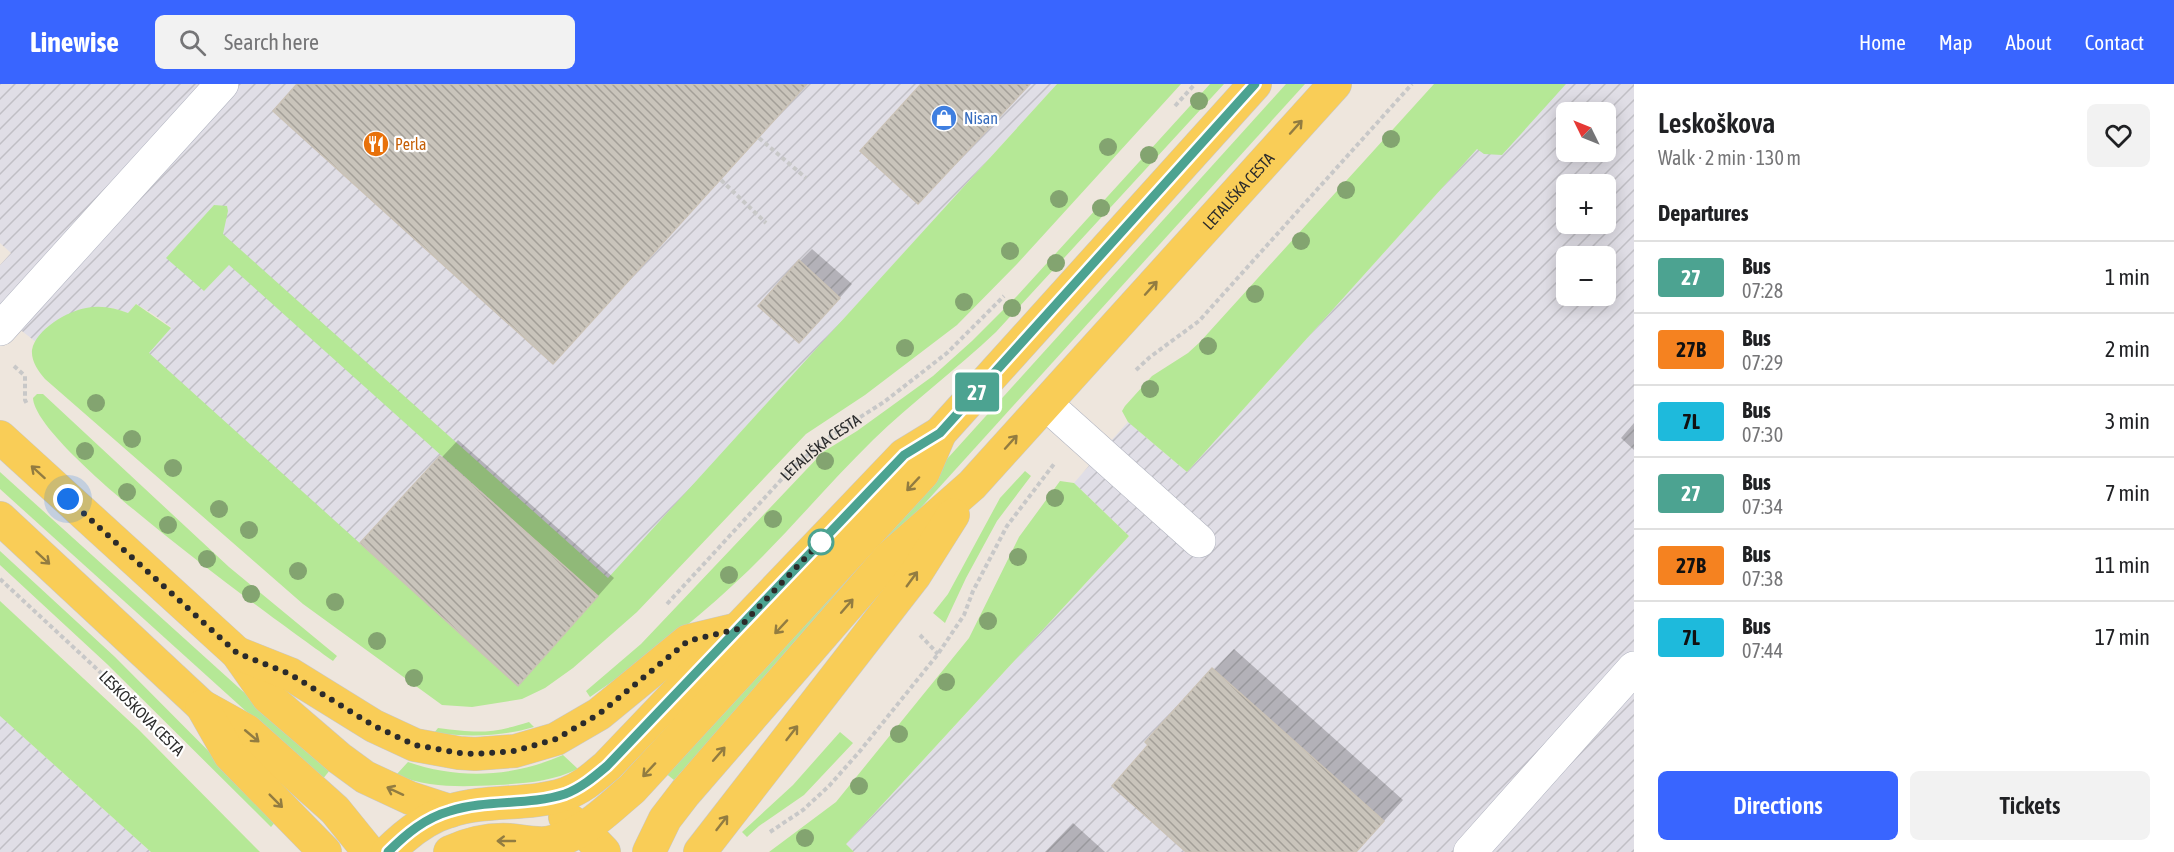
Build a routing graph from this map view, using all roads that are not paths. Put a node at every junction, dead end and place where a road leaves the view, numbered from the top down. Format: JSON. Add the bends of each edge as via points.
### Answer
{"nodes":[{"id":1,"x":222,"y":84,"type":"edge"},
{"id":2,"x":1255,"y":84,"type":"edge"},
{"id":3,"x":1335,"y":84,"type":"edge"},
{"id":4,"x":0,"y":329,"type":"edge"},
{"id":5,"x":1046,"y":404,"type":"junction"},
{"id":6,"x":940,"y":433,"type":"junction"},
{"id":7,"x":0,"y":437,"type":"edge"},
{"id":8,"x":972,"y":485,"type":"junction"},
{"id":9,"x":0,"y":518,"type":"edge"},
{"id":10,"x":1199,"y":541,"type":"dead end"},
{"id":11,"x":738,"y":629,"type":"junction"},
{"id":12,"x":237,"y":653,"type":"junction"},
{"id":13,"x":1634,"y":669,"type":"edge"},
{"id":14,"x":202,"y":706,"type":"junction"},
{"id":15,"x":535,"y":801,"type":"junction"},
{"id":16,"x":450,"y":811,"type":"junction"},
{"id":17,"x":593,"y":841,"type":"edge"},
{"id":18,"x":326,"y":852,"type":"edge"},
{"id":19,"x":369,"y":852,"type":"edge"},
{"id":20,"x":388,"y":852,"type":"edge"},
{"id":21,"x":450,"y":852,"type":"edge"},
{"id":22,"x":649,"y":852,"type":"edge"},
{"id":23,"x":700,"y":852,"type":"edge"},
{"id":24,"x":1470,"y":852,"type":"edge"}],
"edges":[{"from":1,"to":4,"type":"street"},
{"from":2,"to":6,"type":"main road"},
{"from":5,"to":3,"type":"main road","name":"LETALIŠKA CESTA","one_way":true},
{"from":8,"to":5,"type":"main road","name":"LETALIŠKA CESTA","one_way":true},
{"from":5,"to":10,"type":"street"},
{"from":6,"to":11,"type":"main road","via":[[904,455]]},
{"from":6,"to":17,"type":"main road","one_way":true,"via":[[923,473],[632,789]]},
{"from":12,"to":7,"type":"main road","one_way":true},
{"from":22,"to":8,"type":"main road","name":"LETALIŠKA CESTA","one_way":true,"via":[[665,819],[685,793],[888,558]]},
{"from":23,"to":8,"type":"main road","name":"LETALIŠKA CESTA","one_way":true,"via":[[915,575]]},
{"from":9,"to":14,"type":"main road","one_way":true},
{"from":11,"to":12,"type":"main road","via":[[688,641],[599,714],[556,739],[515,751],[475,754],[415,745],[374,726],[290,674]]},
{"from":11,"to":15,"type":"main road","via":[[590,781],[565,794]]},
{"from":16,"to":12,"type":"main road","one_way":true,"via":[[364,777],[268,697]]},
{"from":13,"to":24,"type":"street"},
{"from":14,"to":18,"type":"main road","one_way":true,"via":[[230,755]]},
{"from":14,"to":19,"type":"main road","one_way":true,"via":[[247,731],[335,810]]},
{"from":15,"to":16,"type":"main road"},
{"from":15,"to":17,"type":"main road","via":[[558,812]]},
{"from":16,"to":20,"type":"main road","via":[[416,828]]},
{"from":17,"to":21,"type":"main road","one_way":true,"via":[[506,840],[468,845]]}]}
